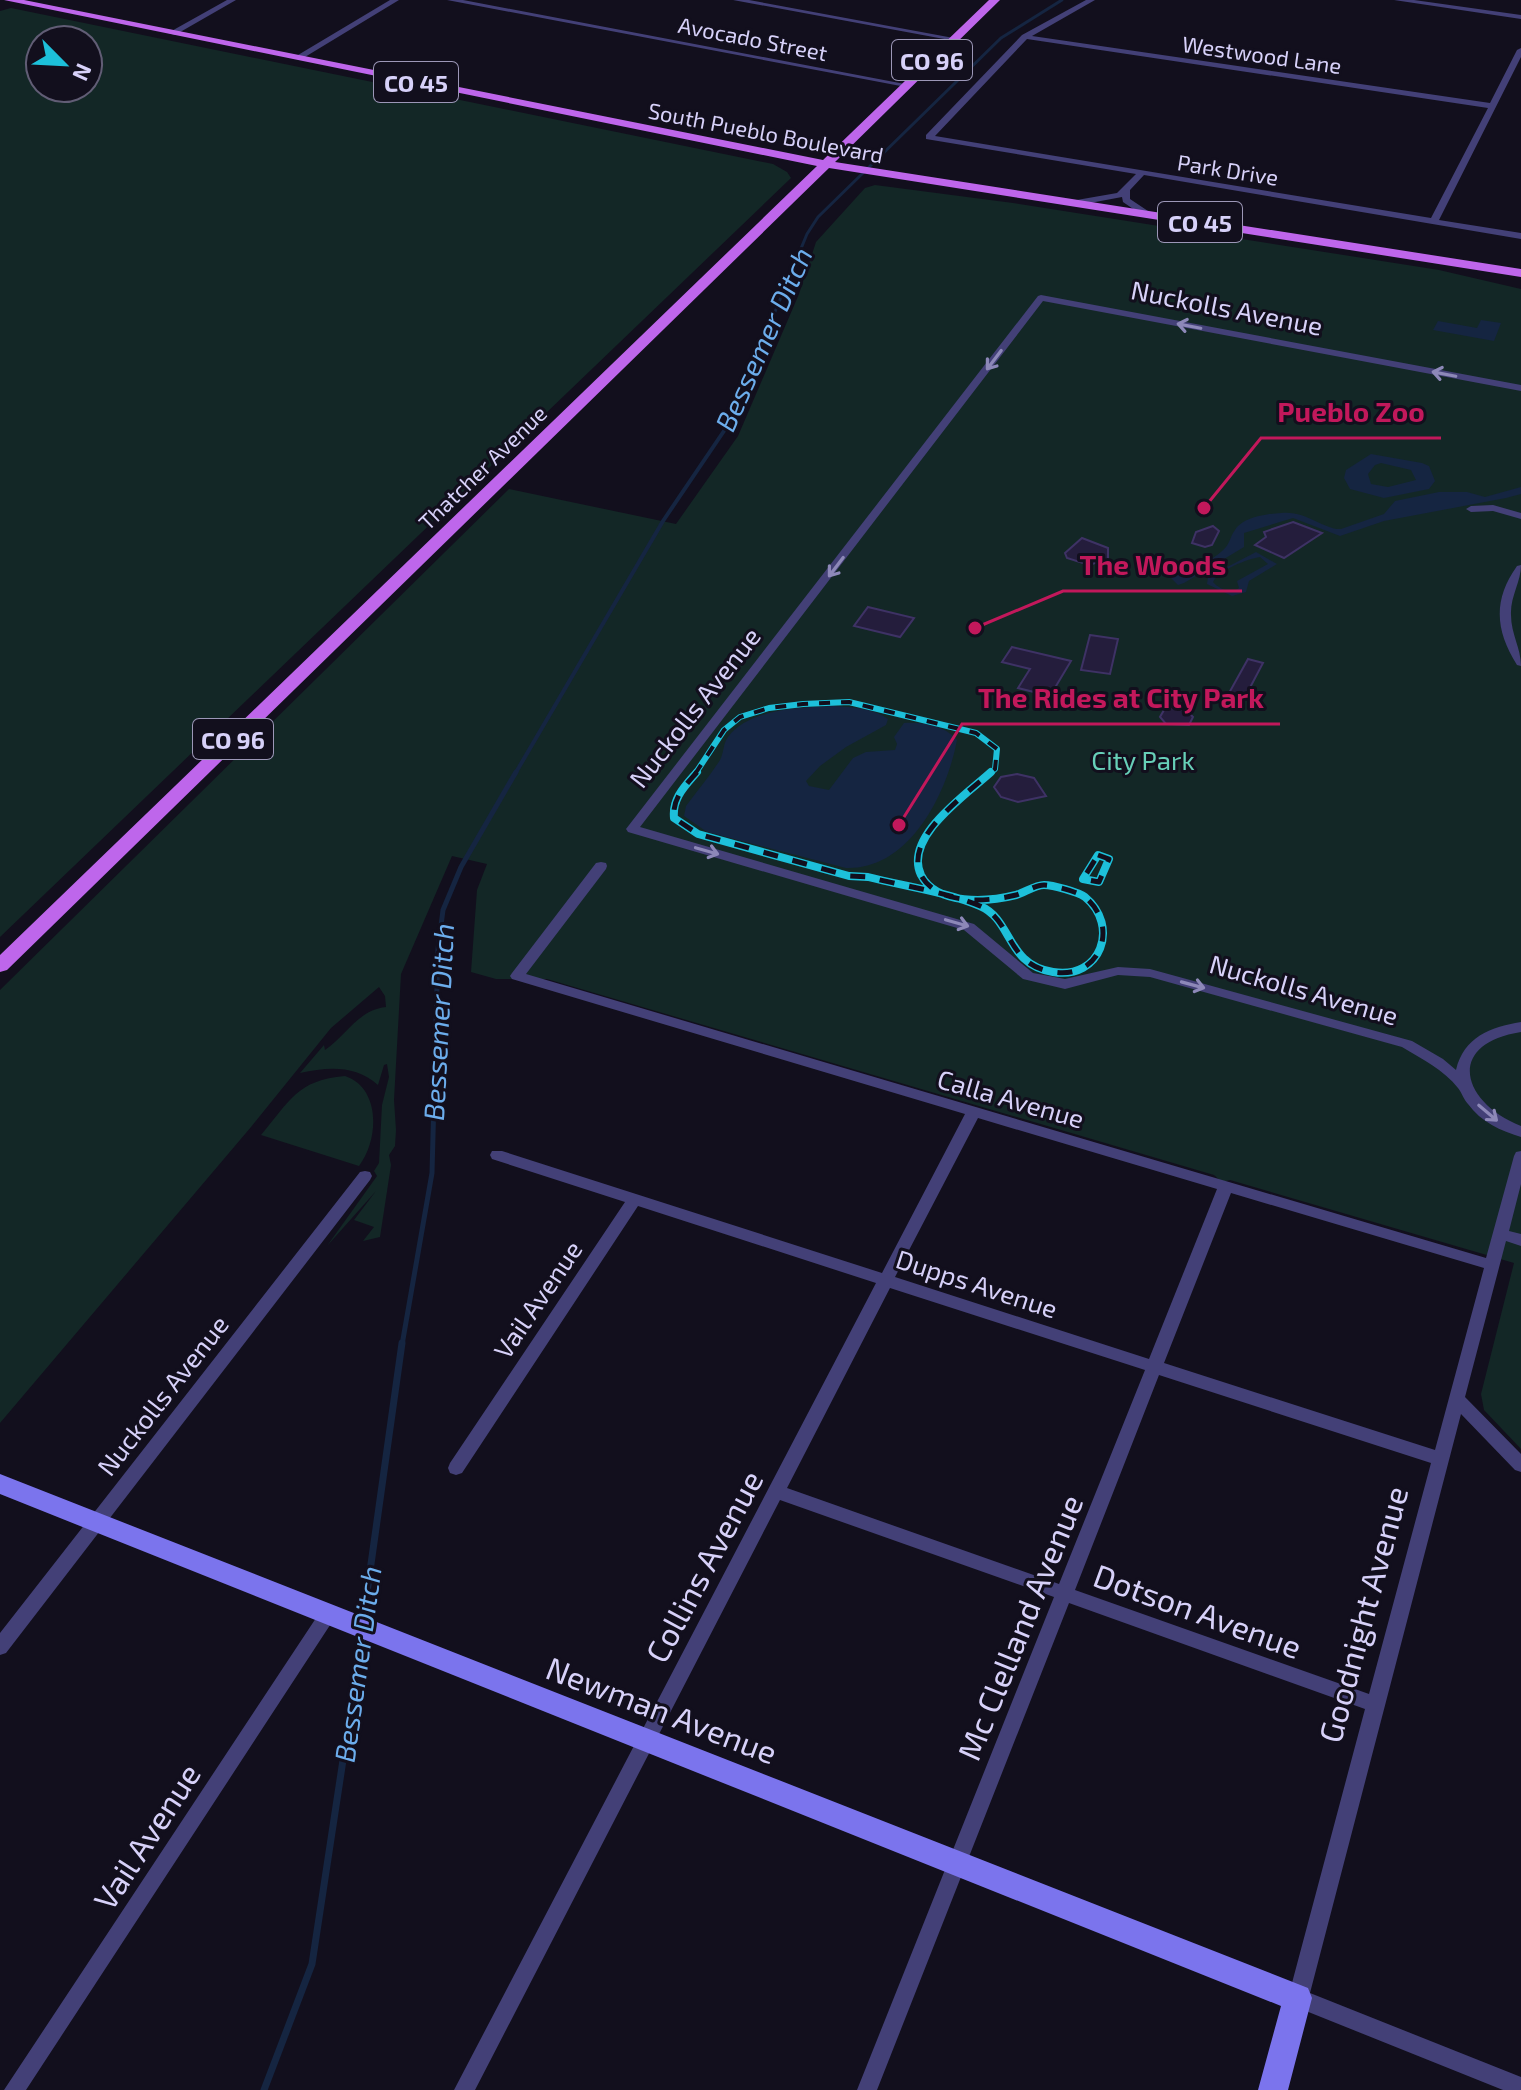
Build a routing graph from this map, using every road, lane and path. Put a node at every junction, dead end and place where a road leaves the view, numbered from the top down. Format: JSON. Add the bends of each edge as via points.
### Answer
{"nodes":[{"id":1,"x":9,"y":0,"type":"edge"},
{"id":2,"x":232,"y":0,"type":"edge"},
{"id":3,"x":395,"y":0,"type":"edge"},
{"id":4,"x":451,"y":0,"type":"edge"},
{"id":5,"x":737,"y":0,"type":"edge"},
{"id":6,"x":995,"y":0,"type":"edge"},
{"id":7,"x":1091,"y":0,"type":"edge"},
{"id":8,"x":1398,"y":0,"type":"edge"},
{"id":9,"x":1521,"y":17,"type":"edge"},
{"id":10,"x":172,"y":33,"type":"junction"},
{"id":11,"x":1025,"y":37,"type":"junction"},
{"id":12,"x":955,"y":39,"type":"junction"},
{"id":13,"x":1521,"y":50,"type":"edge"},
{"id":14,"x":297,"y":58,"type":"junction"},
{"id":15,"x":906,"y":85,"type":"junction"},
{"id":16,"x":1493,"y":106,"type":"junction"},
{"id":17,"x":824,"y":165,"type":"junction"},
{"id":18,"x":1142,"y":173,"type":"junction"},
{"id":19,"x":1126,"y":191,"type":"junction"},
{"id":20,"x":1074,"y":203,"type":"junction"},
{"id":21,"x":1145,"y":213,"type":"junction"},
{"id":22,"x":1434,"y":221,"type":"junction"},
{"id":23,"x":1521,"y":236,"type":"edge"},
{"id":24,"x":1521,"y":273,"type":"edge"},
{"id":25,"x":1521,"y":388,"type":"edge"},
{"id":26,"x":1471,"y":509,"type":"dead end"},
{"id":27,"x":1521,"y":516,"type":"edge"},
{"id":28,"x":1521,"y":568,"type":"edge"},
{"id":29,"x":1521,"y":663,"type":"edge"},
{"id":30,"x":601,"y":866,"type":"dead end"},
{"id":31,"x":0,"y":966,"type":"edge"},
{"id":32,"x":1521,"y":1027,"type":"edge"},
{"id":33,"x":1464,"y":1085,"type":"junction"},
{"id":34,"x":973,"y":1113,"type":"junction"},
{"id":35,"x":1521,"y":1132,"type":"edge"},
{"id":36,"x":497,"y":1155,"type":"dead end"},
{"id":37,"x":1521,"y":1156,"type":"edge"},
{"id":38,"x":365,"y":1176,"type":"dead end"},
{"id":39,"x":1226,"y":1186,"type":"junction"},
{"id":40,"x":635,"y":1199,"type":"junction"},
{"id":41,"x":1501,"y":1234,"type":"junction"},
{"id":42,"x":1521,"y":1240,"type":"edge"},
{"id":43,"x":1492,"y":1265,"type":"junction"},
{"id":44,"x":886,"y":1278,"type":"junction"},
{"id":45,"x":1154,"y":1366,"type":"junction"},
{"id":46,"x":1458,"y":1400,"type":"junction"},
{"id":47,"x":1441,"y":1459,"type":"junction"},
{"id":48,"x":1521,"y":1465,"type":"edge"},
{"id":49,"x":456,"y":1468,"type":"dead end"},
{"id":50,"x":0,"y":1484,"type":"edge"},
{"id":51,"x":776,"y":1491,"type":"junction"},
{"id":52,"x":96,"y":1523,"type":"junction"},
{"id":53,"x":1065,"y":1594,"type":"junction"},
{"id":54,"x":328,"y":1614,"type":"junction"},
{"id":55,"x":0,"y":1647,"type":"edge"},
{"id":56,"x":1375,"y":1704,"type":"junction"},
{"id":57,"x":646,"y":1740,"type":"junction"},
{"id":58,"x":956,"y":1863,"type":"junction"},
{"id":59,"x":1298,"y":1998,"type":"junction"},
{"id":60,"x":1521,"y":2087,"type":"edge"},
{"id":61,"x":14,"y":2090,"type":"edge"},
{"id":62,"x":464,"y":2090,"type":"edge"},
{"id":63,"x":867,"y":2090,"type":"edge"},
{"id":64,"x":1273,"y":2090,"type":"edge"}],
"edges":[{"from":1,"to":10,"type":"main road","name":"South Pueblo Boulevard","number":"CO 45"},
{"from":2,"to":10,"type":"street"},
{"from":3,"to":14,"type":"street"},
{"from":4,"to":15,"type":"street","name":"Avocado Street"},
{"from":5,"to":12,"type":"street"},
{"from":6,"to":12,"type":"main road","name":"Thatcher Avenue","number":"CO 96"},
{"from":7,"to":11,"type":"street"},
{"from":8,"to":9,"type":"street"},
{"from":10,"to":14,"type":"main road","name":"South Pueblo Boulevard","number":"CO 45"},
{"from":11,"to":16,"type":"street","name":"Westwood Lane"},
{"from":11,"to":18,"type":"street","name":"Park Drive","via":[[929,137]]},
{"from":12,"to":15,"type":"main road","name":"Thatcher Avenue","number":"CO 96"},
{"from":13,"to":16,"type":"street"},
{"from":14,"to":17,"type":"main road","name":"South Pueblo Boulevard","number":"CO 45"},
{"from":15,"to":17,"type":"main road","name":"Thatcher Avenue","number":"CO 96"},
{"from":16,"to":22,"type":"street"},
{"from":17,"to":20,"type":"main road","name":"South Pueblo Boulevard","number":"CO 45"},
{"from":17,"to":31,"type":"main road","name":"Thatcher Avenue","number":"CO 96"},
{"from":18,"to":19,"type":"street"},
{"from":18,"to":22,"type":"street","name":"Park Drive"},
{"from":19,"to":20,"type":"street"},
{"from":19,"to":21,"type":"street","via":[[1126,200]]},
{"from":20,"to":21,"type":"main road","name":"South Pueblo Boulevard","number":"CO 45"},
{"from":21,"to":24,"type":"main road","name":"South Pueblo Boulevard","number":"CO 45"},
{"from":22,"to":23,"type":"street","name":"Park Drive"},
{"from":25,"to":33,"type":"street","name":"Nuckolls Avenue","one_way":true,"via":[[1041,298],[632,829],[969,927],[1028,976],[1065,984],[1118,971],[1150,973],[1407,1044]]},
{"from":26,"to":27,"type":"street","via":[[1493,508]]},
{"from":28,"to":29,"type":"street","via":[[1511,581],[1504,608],[1511,648]]},
{"from":30,"to":34,"type":"street","name":"Calla Avenue","via":[[517,976]]},
{"from":32,"to":33,"type":"street","via":[[1492,1032],[1471,1046],[1464,1056]]},
{"from":33,"to":35,"type":"street","one_way":true,"via":[[1484,1113]]},
{"from":34,"to":39,"type":"street","name":"Calla Avenue"},
{"from":34,"to":44,"type":"street","name":"Collins Avenue"},
{"from":36,"to":40,"type":"street","name":"Dupps Avenue"},
{"from":37,"to":41,"type":"street","name":"Goodnight Avenue"},
{"from":38,"to":52,"type":"street","name":"Nuckolls Avenue"},
{"from":39,"to":43,"type":"street","name":"Calla Avenue"},
{"from":39,"to":45,"type":"street","name":"Mc Clelland Avenue"},
{"from":40,"to":44,"type":"street","name":"Dupps Avenue"},
{"from":40,"to":49,"type":"street","name":"Vail Avenue"},
{"from":41,"to":42,"type":"street"},
{"from":41,"to":43,"type":"street","name":"Goodnight Avenue"},
{"from":43,"to":46,"type":"street","name":"Goodnight Avenue"},
{"from":44,"to":45,"type":"street","name":"Dupps Avenue"},
{"from":44,"to":51,"type":"street","name":"Collins Avenue"},
{"from":45,"to":47,"type":"street","name":"Dupps Avenue"},
{"from":45,"to":53,"type":"street","name":"Mc Clelland Avenue"},
{"from":46,"to":47,"type":"street","name":"Goodnight Avenue"},
{"from":46,"to":48,"type":"street"},
{"from":47,"to":56,"type":"street","name":"Goodnight Avenue"},
{"from":50,"to":52,"type":"street","name":"Newman Avenue"},
{"from":51,"to":53,"type":"street","name":"Dotson Avenue"},
{"from":51,"to":57,"type":"street","name":"Collins Avenue"},
{"from":52,"to":54,"type":"street","name":"Newman Avenue"},
{"from":52,"to":55,"type":"street","name":"Nuckolls Avenue"},
{"from":53,"to":56,"type":"street","name":"Dotson Avenue"},
{"from":53,"to":58,"type":"street","name":"Mc Clelland Avenue"},
{"from":54,"to":57,"type":"street","name":"Newman Avenue"},
{"from":54,"to":61,"type":"street","name":"Vail Avenue"},
{"from":56,"to":59,"type":"street","name":"Goodnight Avenue"},
{"from":57,"to":58,"type":"street","name":"Newman Avenue"},
{"from":57,"to":62,"type":"street","name":"Collins Avenue"},
{"from":58,"to":59,"type":"street","name":"Newman Avenue"},
{"from":58,"to":63,"type":"street","name":"Mc Clelland Avenue"},
{"from":59,"to":60,"type":"street"},
{"from":59,"to":64,"type":"street","name":"Goodnight Avenue"}]}
